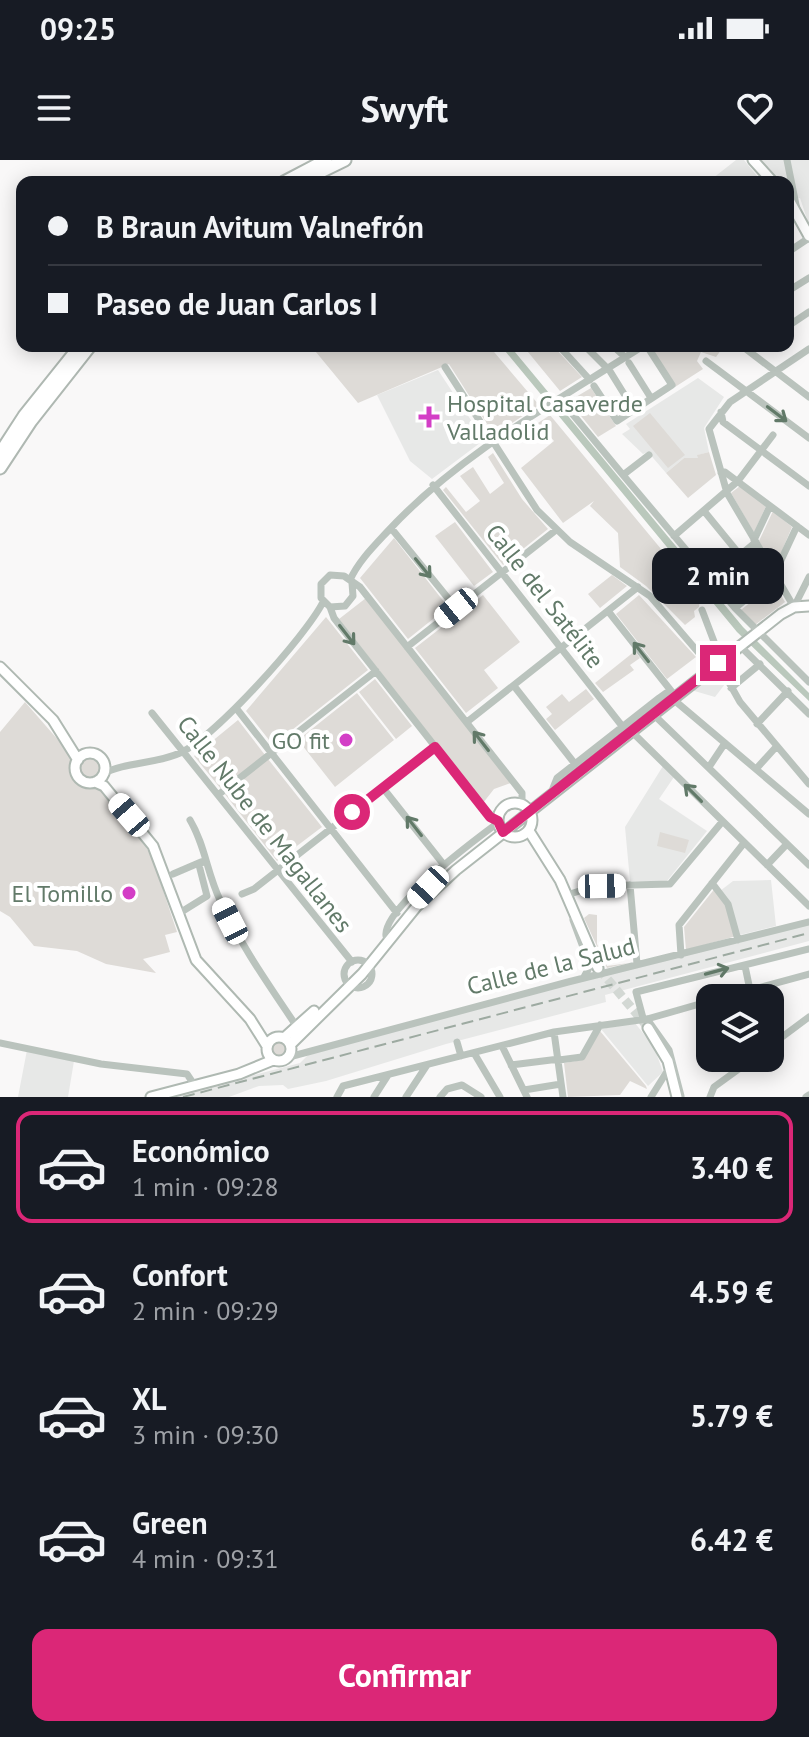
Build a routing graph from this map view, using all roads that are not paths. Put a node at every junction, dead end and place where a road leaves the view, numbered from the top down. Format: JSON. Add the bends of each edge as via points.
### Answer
{"nodes":[{"id":1,"x":345,"y":160,"type":"edge"},
{"id":2,"x":753,"y":160,"type":"edge"},
{"id":3,"x":329,"y":163,"type":"edge"},
{"id":4,"x":298,"y":176,"type":"edge"},
{"id":5,"x":309,"y":176,"type":"edge"},
{"id":6,"x":768,"y":176,"type":"edge"},
{"id":7,"x":794,"y":195,"type":"edge"},
{"id":8,"x":794,"y":206,"type":"edge"},
{"id":9,"x":797,"y":210,"type":"junction"},
{"id":10,"x":809,"y":237,"type":"edge"},
{"id":11,"x":75,"y":352,"type":"edge"},
{"id":12,"x":85,"y":352,"type":"edge"},
{"id":13,"x":564,"y":352,"type":"edge"},
{"id":14,"x":591,"y":352,"type":"edge"},
{"id":15,"x":619,"y":352,"type":"edge"},
{"id":16,"x":637,"y":352,"type":"edge"},
{"id":17,"x":649,"y":352,"type":"edge"},
{"id":18,"x":750,"y":352,"type":"edge"},
{"id":19,"x":807,"y":353,"type":"edge"},
{"id":20,"x":627,"y":360,"type":"junction"},
{"id":21,"x":706,"y":361,"type":"dead end"},
{"id":22,"x":445,"y":367,"type":"dead end"},
{"id":23,"x":607,"y":368,"type":"junction"},
{"id":24,"x":775,"y":371,"type":"junction"},
{"id":25,"x":592,"y":383,"type":"junction"},
{"id":26,"x":746,"y":390,"type":"junction"},
{"id":27,"x":809,"y":397,"type":"edge"},
{"id":28,"x":651,"y":398,"type":"junction"},
{"id":29,"x":559,"y":399,"type":"junction"},
{"id":30,"x":634,"y":410,"type":"junction"},
{"id":31,"x":721,"y":412,"type":"junction"},
{"id":32,"x":723,"y":422,"type":"junction"},
{"id":33,"x":711,"y":423,"type":"junction"},
{"id":34,"x":773,"y":435,"type":"dead end"},
{"id":35,"x":809,"y":438,"type":"edge"},
{"id":36,"x":492,"y":442,"type":"junction"},
{"id":37,"x":761,"y":451,"type":"junction"},
{"id":38,"x":0,"y":453,"type":"edge"},
{"id":39,"x":649,"y":455,"type":"dead end"},
{"id":40,"x":0,"y":468,"type":"edge"},
{"id":41,"x":721,"y":473,"type":"junction"},
{"id":42,"x":623,"y":475,"type":"junction"},
{"id":43,"x":738,"y":481,"type":"junction"},
{"id":44,"x":433,"y":485,"type":"junction"},
{"id":45,"x":809,"y":486,"type":"edge"},
{"id":46,"x":727,"y":493,"type":"junction"},
{"id":47,"x":770,"y":506,"type":"junction"},
{"id":48,"x":704,"y":511,"type":"junction"},
{"id":49,"x":797,"y":526,"type":"junction"},
{"id":50,"x":391,"y":528,"type":"junction"},
{"id":51,"x":556,"y":530,"type":"junction"},
{"id":52,"x":809,"y":535,"type":"edge"},
{"id":53,"x":674,"y":536,"type":"junction"},
{"id":54,"x":755,"y":541,"type":"junction"},
{"id":55,"x":740,"y":555,"type":"junction"},
{"id":56,"x":502,"y":572,"type":"junction"},
{"id":57,"x":775,"y":574,"type":"junction"},
{"id":58,"x":809,"y":577,"type":"edge"},
{"id":59,"x":348,"y":580,"type":"junction"},
{"id":60,"x":710,"y":580,"type":"junction"},
{"id":61,"x":638,"y":587,"type":"junction"},
{"id":62,"x":327,"y":605,"type":"junction"},
{"id":63,"x":809,"y":606,"type":"edge"},
{"id":64,"x":794,"y":607,"type":"junction"},
{"id":65,"x":456,"y":608,"type":"junction"},
{"id":66,"x":735,"y":608,"type":"junction"},
{"id":67,"x":702,"y":610,"type":"dead end"},
{"id":68,"x":608,"y":611,"type":"junction"},
{"id":69,"x":756,"y":633,"type":"junction"},
{"id":70,"x":740,"y":646,"type":"junction"},
{"id":71,"x":407,"y":647,"type":"junction"},
{"id":72,"x":561,"y":648,"type":"junction"},
{"id":73,"x":716,"y":663,"type":"junction"},
{"id":74,"x":760,"y":664,"type":"junction"},
{"id":75,"x":0,"y":667,"type":"edge"},
{"id":76,"x":376,"y":671,"type":"junction"},
{"id":77,"x":809,"y":682,"type":"edge"},
{"id":78,"x":514,"y":686,"type":"junction"},
{"id":79,"x":731,"y":688,"type":"junction"},
{"id":80,"x":788,"y":691,"type":"junction"},
{"id":81,"x":674,"y":696,"type":"junction"},
{"id":82,"x":236,"y":708,"type":"junction"},
{"id":83,"x":152,"y":713,"type":"dead end"},
{"id":84,"x":809,"y":714,"type":"edge"},
{"id":85,"x":654,"y":715,"type":"junction"},
{"id":86,"x":467,"y":722,"type":"junction"},
{"id":87,"x":757,"y":724,"type":"junction"},
{"id":88,"x":627,"y":730,"type":"junction"},
{"id":89,"x":725,"y":743,"type":"junction"},
{"id":90,"x":435,"y":747,"type":"junction"},
{"id":91,"x":776,"y":747,"type":"junction"},
{"id":92,"x":184,"y":752,"type":"junction"},
{"id":93,"x":272,"y":753,"type":"junction"},
{"id":94,"x":78,"y":755,"type":"junction"},
{"id":95,"x":575,"y":764,"type":"junction"},
{"id":96,"x":709,"y":767,"type":"junction"},
{"id":97,"x":756,"y":769,"type":"junction"},
{"id":98,"x":103,"y":776,"type":"junction"},
{"id":99,"x":809,"y":784,"type":"edge"},
{"id":100,"x":383,"y":788,"type":"junction"},
{"id":101,"x":553,"y":788,"type":"junction"},
{"id":102,"x":218,"y":795,"type":"junction"},
{"id":103,"x":526,"y":808,"type":"junction"},
{"id":104,"x":809,"y":814,"type":"edge"},
{"id":105,"x":190,"y":820,"type":"dead end"},
{"id":106,"x":722,"y":822,"type":"junction"},
{"id":107,"x":500,"y":826,"type":"junction"},
{"id":108,"x":331,"y":828,"type":"junction"},
{"id":109,"x":528,"y":835,"type":"junction"},
{"id":110,"x":744,"y":843,"type":"junction"},
{"id":111,"x":786,"y":845,"type":"junction"},
{"id":112,"x":202,"y":862,"type":"junction"},
{"id":113,"x":444,"y":865,"type":"junction"},
{"id":114,"x":767,"y":865,"type":"junction"},
{"id":115,"x":809,"y":865,"type":"edge"},
{"id":116,"x":278,"y":871,"type":"junction"},
{"id":117,"x":173,"y":874,"type":"dead end"},
{"id":118,"x":712,"y":883,"type":"junction"},
{"id":119,"x":630,"y":885,"type":"junction"},
{"id":120,"x":242,"y":894,"type":"dead end"},
{"id":121,"x":568,"y":897,"type":"junction"},
{"id":122,"x":809,"y":906,"type":"edge"},
{"id":123,"x":397,"y":913,"type":"junction"},
{"id":124,"x":178,"y":914,"type":"junction"},
{"id":125,"x":809,"y":922,"type":"edge"},
{"id":126,"x":386,"y":936,"type":"junction"},
{"id":127,"x":738,"y":940,"type":"junction"},
{"id":128,"x":809,"y":949,"type":"edge"},
{"id":129,"x":681,"y":955,"type":"junction"},
{"id":130,"x":348,"y":962,"type":"junction"},
{"id":131,"x":368,"y":964,"type":"junction"},
{"id":132,"x":637,"y":964,"type":"junction"},
{"id":133,"x":745,"y":966,"type":"junction"},
{"id":134,"x":598,"y":968,"type":"tunnel mouth"},
{"id":135,"x":809,"y":974,"type":"edge"},
{"id":136,"x":583,"y":978,"type":"junction"},
{"id":137,"x":348,"y":983,"type":"junction"},
{"id":138,"x":749,"y":984,"type":"edge"},
{"id":139,"x":772,"y":984,"type":"edge"},
{"id":140,"x":696,"y":1005,"type":"edge"},
{"id":141,"x":809,"y":1017,"type":"edge"},
{"id":142,"x":643,"y":1021,"type":"junction"},
{"id":143,"x":600,"y":1025,"type":"junction"},
{"id":144,"x":297,"y":1027,"type":"junction"},
{"id":145,"x":554,"y":1032,"type":"junction"},
{"id":146,"x":784,"y":1036,"type":"edge"},
{"id":147,"x":457,"y":1042,"type":"dead end"},
{"id":148,"x":0,"y":1043,"type":"edge"},
{"id":149,"x":278,"y":1046,"type":"junction"},
{"id":150,"x":502,"y":1046,"type":"junction"},
{"id":151,"x":302,"y":1052,"type":"junction"},
{"id":152,"x":474,"y":1053,"type":"junction"},
{"id":153,"x":461,"y":1056,"type":"junction"},
{"id":154,"x":289,"y":1057,"type":"junction"},
{"id":155,"x":559,"y":1059,"type":"junction"},
{"id":156,"x":427,"y":1065,"type":"junction"},
{"id":157,"x":511,"y":1065,"type":"junction"},
{"id":158,"x":735,"y":1072,"type":"edge"},
{"id":159,"x":666,"y":1073,"type":"junction"},
{"id":160,"x":388,"y":1075,"type":"junction"},
{"id":161,"x":561,"y":1084,"type":"junction"},
{"id":162,"x":195,"y":1086,"type":"junction"},
{"id":163,"x":526,"y":1093,"type":"edge"},
{"id":164,"x":653,"y":1094,"type":"edge"},
{"id":165,"x":676,"y":1096,"type":"edge"},
{"id":166,"x":151,"y":1097,"type":"edge"},
{"id":167,"x":337,"y":1097,"type":"edge"},
{"id":168,"x":374,"y":1097,"type":"edge"},
{"id":169,"x":406,"y":1097,"type":"edge"},
{"id":170,"x":440,"y":1097,"type":"edge"},
{"id":171,"x":481,"y":1097,"type":"edge"},
{"id":172,"x":500,"y":1097,"type":"edge"},
{"id":173,"x":563,"y":1097,"type":"edge"},
{"id":174,"x":710,"y":1097,"type":"edge"}],
"edges":[{"from":1,"to":3,"type":"highway"},
{"from":2,"to":6,"type":"main road"},
{"from":3,"to":4,"type":"highway"},
{"from":3,"to":5,"type":"highway"},
{"from":7,"to":9,"type":"street"},
{"from":8,"to":9,"type":"main road"},
{"from":9,"to":10,"type":"main road"},
{"from":11,"to":38,"type":"highway"},
{"from":12,"to":40,"type":"highway"},
{"from":13,"to":25,"type":"street"},
{"from":14,"to":23,"type":"street"},
{"from":15,"to":20,"type":"street"},
{"from":16,"to":20,"type":"street"},
{"from":17,"to":28,"type":"street","via":[[672,385]]},
{"from":18,"to":24,"type":"street"},
{"from":19,"to":24,"type":"street"},
{"from":20,"to":23,"type":"street"},
{"from":20,"to":28,"type":"street"},
{"from":21,"to":26,"type":"street"},
{"from":22,"to":36,"type":"street"},
{"from":23,"to":25,"type":"street"},
{"from":23,"to":30,"type":"street"},
{"from":24,"to":26,"type":"street"},
{"from":24,"to":27,"type":"street"},
{"from":25,"to":29,"type":"street"},
{"from":25,"to":30,"type":"street","via":[[617,421]]},
{"from":26,"to":31,"type":"street"},
{"from":26,"to":35,"type":"street","one_way":true},
{"from":28,"to":30,"type":"street"},
{"from":29,"to":36,"type":"street"},
{"from":29,"to":42,"type":"street"},
{"from":31,"to":32,"type":"street"},
{"from":31,"to":33,"type":"street"},
{"from":32,"to":33,"type":"street"},
{"from":32,"to":37,"type":"street"},
{"from":33,"to":41,"type":"street"},
{"from":34,"to":37,"type":"street"},
{"from":36,"to":44,"type":"street"},
{"from":36,"to":51,"type":"street"},
{"from":37,"to":43,"type":"street"},
{"from":37,"to":45,"type":"street"},
{"from":39,"to":42,"type":"street"},
{"from":41,"to":43,"type":"street"},
{"from":41,"to":46,"type":"street"},
{"from":42,"to":53,"type":"street"},
{"from":43,"to":46,"type":"street"},
{"from":43,"to":47,"type":"street"},
{"from":44,"to":50,"type":"street"},
{"from":44,"to":56,"type":"street","name":"Calle del Satélite"},
{"from":46,"to":48,"type":"street"},
{"from":46,"to":54,"type":"street"},
{"from":47,"to":49,"type":"street"},
{"from":47,"to":54,"type":"street"},
{"from":48,"to":53,"type":"street"},
{"from":48,"to":55,"type":"street"},
{"from":49,"to":52,"type":"street"},
{"from":49,"to":57,"type":"street"},
{"from":50,"to":59,"type":"street"},
{"from":50,"to":65,"type":"street","one_way":true},
{"from":51,"to":56,"type":"street"},
{"from":51,"to":61,"type":"street"},
{"from":53,"to":60,"type":"street"},
{"from":54,"to":55,"type":"street"},
{"from":54,"to":57,"type":"street"},
{"from":55,"to":60,"type":"street"},
{"from":56,"to":65,"type":"street"},
{"from":56,"to":72,"type":"street","name":"Calle del Satélite"},
{"from":57,"to":64,"type":"street"},
{"from":57,"to":66,"type":"street"},
{"from":58,"to":64,"type":"street"},
{"from":59,"to":62,"type":"street","via":[[353,596],[348,604]]},
{"from":59,"to":62,"type":"street","via":[[335,574],[323,580],[319,593]]},
{"from":59,"to":71,"type":"street","via":[[360,587]]},
{"from":60,"to":66,"type":"street"},
{"from":61,"to":68,"type":"street"},
{"from":61,"to":73,"type":"street"},
{"from":62,"to":76,"type":"street","one_way":true},
{"from":62,"to":82,"type":"street"},
{"from":63,"to":64,"type":"main road"},
{"from":64,"to":69,"type":"main road"},
{"from":65,"to":71,"type":"street"},
{"from":66,"to":69,"type":"street"},
{"from":67,"to":73,"type":"street"},
{"from":68,"to":72,"type":"street"},
{"from":81,"to":68,"type":"street","one_way":true},
{"from":69,"to":70,"type":"main road"},
{"from":69,"to":77,"type":"street"},
{"from":70,"to":73,"type":"main road"},
{"from":70,"to":74,"type":"street"},
{"from":71,"to":86,"type":"street"},
{"from":72,"to":78,"type":"street"},
{"from":72,"to":88,"type":"street","name":"Calle del Satélite"},
{"from":73,"to":79,"type":"street"},
{"from":73,"to":81,"type":"main road"},
{"from":74,"to":79,"type":"street"},
{"from":74,"to":80,"type":"street"},
{"from":75,"to":94,"type":"main road","via":[[37,701]]},
{"from":76,"to":90,"type":"street"},
{"from":76,"to":93,"type":"street"},
{"from":78,"to":86,"type":"street"},
{"from":78,"to":95,"type":"street"},
{"from":79,"to":87,"type":"street"},
{"from":80,"to":84,"type":"street"},
{"from":80,"to":87,"type":"street"},
{"from":81,"to":85,"type":"main road"},
{"from":81,"to":88,"type":"main road"},
{"from":81,"to":89,"type":"street"},
{"from":82,"to":92,"type":"street"},
{"from":82,"to":93,"type":"street"},
{"from":83,"to":92,"type":"street","name":"Calle Nube de Magallanes"},
{"from":85,"to":88,"type":"main road"},
{"from":85,"to":96,"type":"street"},
{"from":103,"to":86,"type":"street","one_way":true,"via":[[522,793]]},
{"from":87,"to":91,"type":"street"},
{"from":88,"to":95,"type":"street"},
{"from":88,"to":101,"type":"main road"},
{"from":88,"to":103,"type":"main road"},
{"from":106,"to":88,"type":"street","name":"Calle del Satélite","one_way":true},
{"from":89,"to":96,"type":"street"},
{"from":89,"to":97,"type":"street"},
{"from":90,"to":100,"type":"street"},
{"from":90,"to":107,"type":"street"},
{"from":91,"to":97,"type":"street"},
{"from":91,"to":99,"type":"street"},
{"from":92,"to":98,"type":"street"},
{"from":92,"to":102,"type":"street","name":"Calle Nube de Magallanes"},
{"from":93,"to":102,"type":"street"},
{"from":93,"to":108,"type":"street"},
{"from":94,"to":98,"type":"main road","via":[[94,754]]},
{"from":94,"to":98,"type":"main road","via":[[78,777],[84,782]]},
{"from":95,"to":101,"type":"street"},
{"from":96,"to":111,"type":"street"},
{"from":97,"to":104,"type":"street"},
{"from":98,"to":124,"type":"main road","via":[[153,846]]},
{"from":100,"to":108,"type":"street"},
{"from":113,"to":100,"type":"street","one_way":true},
{"from":101,"to":103,"type":"main road"},
{"from":102,"to":116,"type":"street","name":"Calle Nube de Magallanes"},
{"from":103,"to":107,"type":"main road"},
{"from":103,"to":109,"type":"main road"},
{"from":105,"to":112,"type":"street","via":[[201,838]]},
{"from":106,"to":110,"type":"street","name":"Calle del Satélite"},
{"from":106,"to":119,"type":"street","via":[[670,884]]},
{"from":107,"to":109,"type":"main road","via":[[511,836]]},
{"from":107,"to":113,"type":"street"},
{"from":107,"to":126,"type":"main road","via":[[428,887]]},
{"from":107,"to":131,"type":"main road"},
{"from":108,"to":116,"type":"street"},
{"from":108,"to":123,"type":"street"},
{"from":109,"to":121,"type":"main road"},
{"from":110,"to":114,"type":"street","name":"Calle del Satélite"},
{"from":110,"to":118,"type":"street"},
{"from":111,"to":114,"type":"street"},
{"from":111,"to":115,"type":"street"},
{"from":112,"to":117,"type":"street"},
{"from":112,"to":124,"type":"street","via":[[207,896]]},
{"from":112,"to":144,"type":"street","via":[[240,940]]},
{"from":113,"to":123,"type":"street"},
{"from":114,"to":122,"type":"street","name":"Calle del Satélite"},
{"from":116,"to":120,"type":"street"},
{"from":116,"to":130,"type":"street","name":"Calle Nube de Magallanes"},
{"from":118,"to":127,"type":"street","via":[[728,904]]},
{"from":118,"to":129,"type":"street","via":[[679,925]]},
{"from":119,"to":121,"type":"street","via":[[595,886]]},
{"from":119,"to":132,"type":"street"},
{"from":121,"to":134,"type":"main road"},
{"from":121,"to":136,"type":"street","via":[[590,966]]},
{"from":123,"to":126,"type":"street"},
{"from":124,"to":149,"type":"main road","via":[[196,960]]},
{"from":125,"to":127,"type":"street","name":"Calle de la Salud"},
{"from":126,"to":131,"type":"main road"},
{"from":127,"to":129,"type":"street","name":"Calle de la Salud"},
{"from":128,"to":133,"type":"street"},
{"from":129,"to":132,"type":"street","name":"Calle de la Salud"},
{"from":130,"to":131,"type":"street"},
{"from":130,"to":137,"type":"street"},
{"from":131,"to":137,"type":"main road"},
{"from":132,"to":136,"type":"street","name":"Calle de la Salud"},
{"from":133,"to":138,"type":"street"},
{"from":142,"to":133,"type":"street","one_way":true,"via":[[636,992]]},
{"from":135,"to":139,"type":"street"},
{"from":136,"to":151,"type":"street","name":"Calle de la Salud"},
{"from":137,"to":144,"type":"main road"},
{"from":137,"to":149,"type":"main road"},
{"from":140,"to":142,"type":"street"},
{"from":141,"to":146,"type":"street"},
{"from":142,"to":143,"type":"street"},
{"from":142,"to":159,"type":"street"},
{"from":142,"to":165,"type":"main road","via":[[665,1054]]},
{"from":143,"to":145,"type":"street"},
{"from":143,"to":155,"type":"street","via":[[582,1057]]},
{"from":144,"to":149,"type":"main road"},
{"from":145,"to":150,"type":"street"},
{"from":145,"to":155,"type":"street"},
{"from":147,"to":153,"type":"street"},
{"from":148,"to":162,"type":"street","via":[[101,1064],[187,1074]]},
{"from":149,"to":151,"type":"street"},
{"from":149,"to":154,"type":"main road"},
{"from":149,"to":154,"type":"main road","via":[[283,1061]]},
{"from":149,"to":162,"type":"main road","via":[[259,1065]]},
{"from":150,"to":152,"type":"street"},
{"from":150,"to":157,"type":"street"},
{"from":151,"to":154,"type":"street","name":"Calle de la Salud"},
{"from":152,"to":153,"type":"street"},
{"from":152,"to":172,"type":"street"},
{"from":153,"to":156,"type":"street"},
{"from":155,"to":157,"type":"street"},
{"from":155,"to":161,"type":"street"},
{"from":156,"to":160,"type":"street"},
{"from":156,"to":169,"type":"street"},
{"from":157,"to":163,"type":"street"},
{"from":158,"to":174,"type":"street","via":[[714,1087]]},
{"from":159,"to":164,"type":"street"},
{"from":159,"to":165,"type":"street"},
{"from":160,"to":167,"type":"street","via":[[343,1086]]},
{"from":160,"to":168,"type":"street"},
{"from":161,"to":163,"type":"street"},
{"from":161,"to":173,"type":"street"},
{"from":162,"to":166,"type":"main road"},
{"from":164,"to":165,"type":"street","via":[[663,1087]]},
{"from":170,"to":171,"type":"street","via":[[462,1085]]}]}
